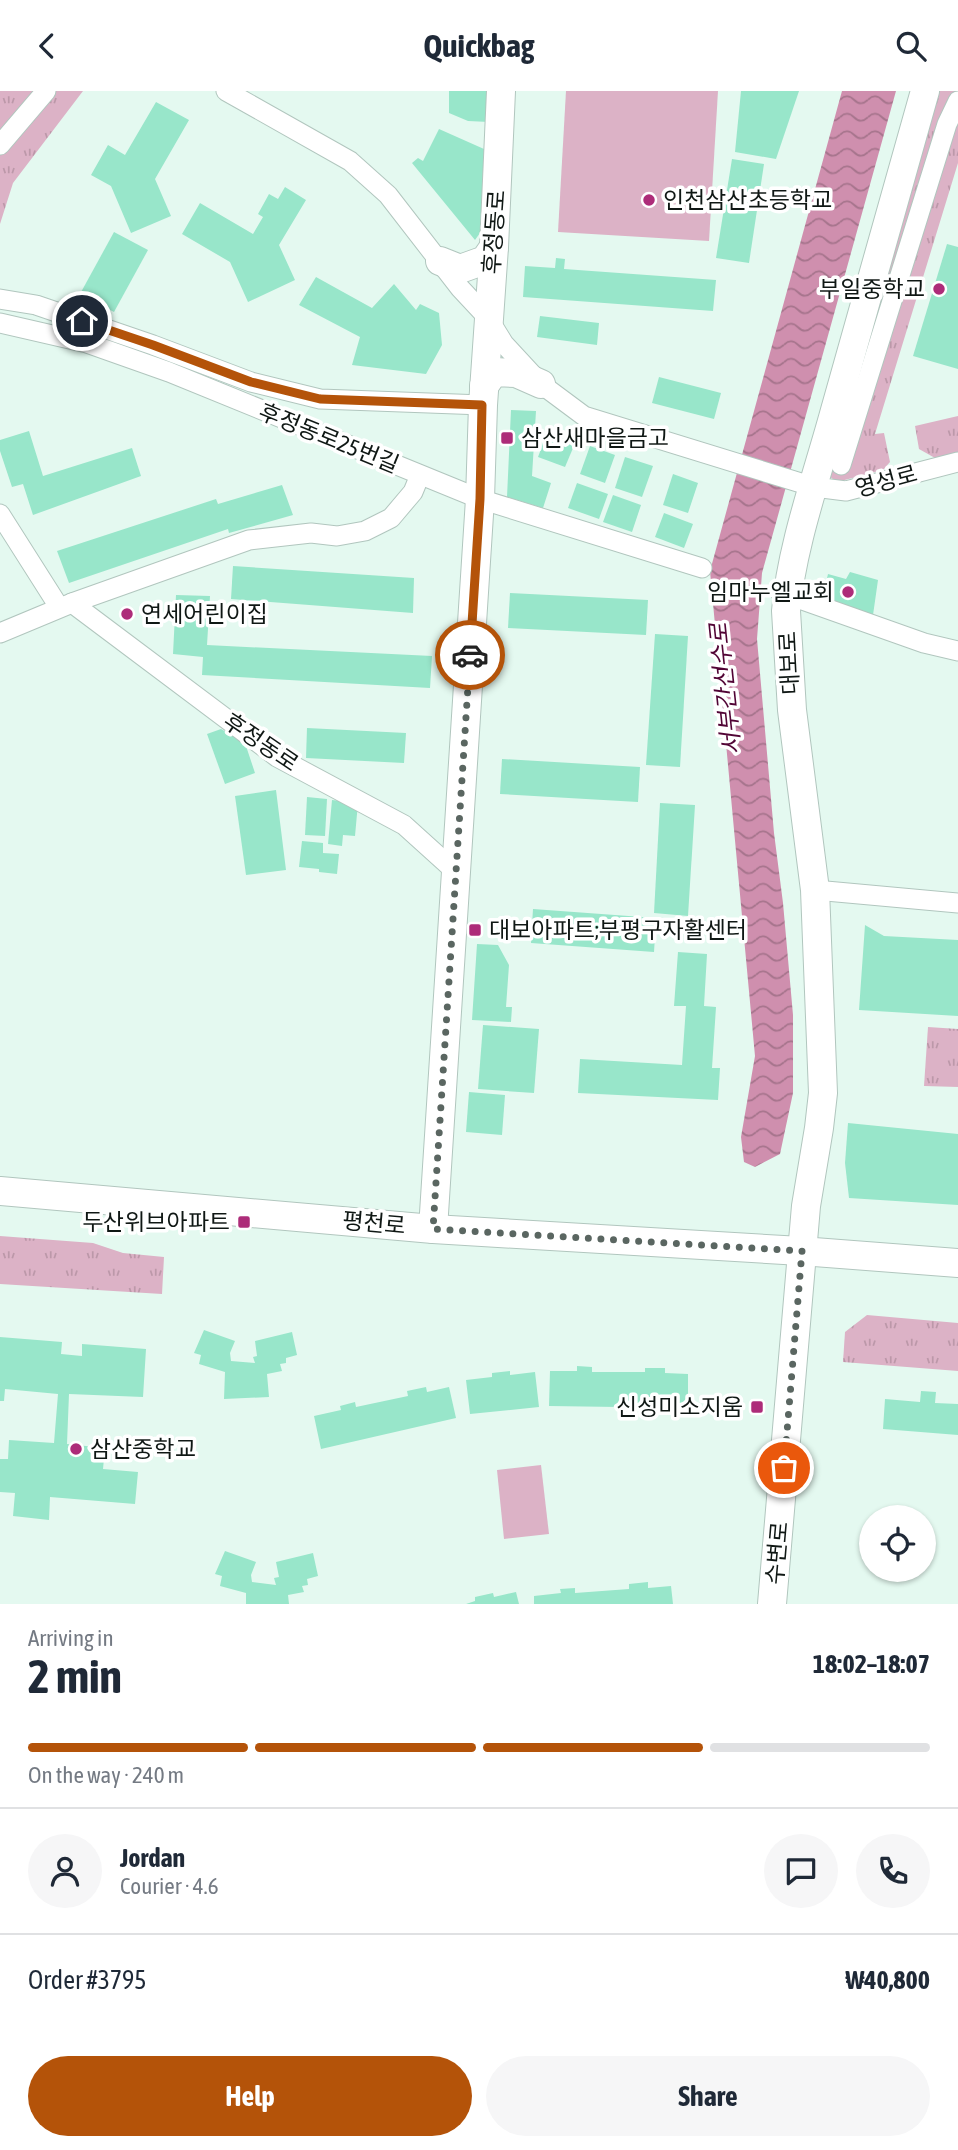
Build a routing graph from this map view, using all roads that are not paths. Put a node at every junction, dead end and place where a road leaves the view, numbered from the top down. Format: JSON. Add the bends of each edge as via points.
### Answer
{"nodes":[{"id":1,"x":46,"y":91,"type":"edge"},
{"id":2,"x":226,"y":91,"type":"edge"},
{"id":3,"x":502,"y":91,"type":"edge"},
{"id":4,"x":925,"y":91,"type":"edge"},
{"id":5,"x":958,"y":101,"type":"edge"},
{"id":6,"x":3,"y":138,"type":"edge"},
{"id":7,"x":494,"y":247,"type":"junction"},
{"id":8,"x":440,"y":261,"type":"junction"},
{"id":9,"x":0,"y":299,"type":"edge"},
{"id":10,"x":488,"y":318,"type":"junction"},
{"id":11,"x":0,"y":323,"type":"edge"},
{"id":12,"x":541,"y":384,"type":"junction"},
{"id":13,"x":483,"y":396,"type":"junction"},
{"id":14,"x":958,"y":462,"type":"edge"},
{"id":15,"x":841,"y":465,"type":"dead end"},
{"id":16,"x":420,"y":475,"type":"junction"},
{"id":17,"x":814,"y":487,"type":"junction"},
{"id":18,"x":480,"y":499,"type":"junction"},
{"id":19,"x":0,"y":514,"type":"edge"},
{"id":20,"x":702,"y":568,"type":"dead end"},
{"id":21,"x":784,"y":594,"type":"junction"},
{"id":22,"x":66,"y":605,"type":"junction"},
{"id":23,"x":0,"y":633,"type":"edge"},
{"id":24,"x":958,"y":651,"type":"edge"},
{"id":25,"x":456,"y":872,"type":"junction"},
{"id":26,"x":815,"y":890,"type":"junction"},
{"id":27,"x":958,"y":904,"type":"edge"},
{"id":28,"x":0,"y":1191,"type":"edge"},
{"id":29,"x":433,"y":1229,"type":"junction"},
{"id":30,"x":802,"y":1251,"type":"junction"},
{"id":31,"x":958,"y":1263,"type":"edge"},
{"id":32,"x":772,"y":1604,"type":"edge"}],
"edges":[{"from":1,"to":6,"type":"street"},
{"from":2,"to":8,"type":"street","name":"영성로","via":[[350,161],[388,195]]},
{"from":3,"to":7,"type":"main road","name":"후정동로"},
{"from":4,"to":17,"type":"main road","name":"대보로"},
{"from":5,"to":15,"type":"street"},
{"from":7,"to":8,"type":"main road","via":[[485,260],[460,269]]},
{"from":7,"to":10,"type":"main road","name":"후정동로"},
{"from":8,"to":10,"type":"street","name":"영성로"},
{"from":9,"to":13,"type":"street","via":[[36,305],[251,382],[320,399]]},
{"from":10,"to":12,"type":"street","name":"영성로","via":[[504,344]]},
{"from":10,"to":13,"type":"main road","name":"후정동로"},
{"from":11,"to":16,"type":"street","name":"후정동로25번길","via":[[87,343],[169,372]]},
{"from":12,"to":13,"type":"main road","via":[[516,373],[494,372]]},
{"from":12,"to":17,"type":"street","name":"영성로","via":[[584,416]]},
{"from":13,"to":18,"type":"main road","name":"후정동로"},
{"from":14,"to":17,"type":"street","name":"영성로","via":[[846,491]]},
{"from":16,"to":18,"type":"street","name":"후정동로25번길"},
{"from":16,"to":22,"type":"street","name":"후정동로25번길","via":[[413,492],[391,519],[365,531],[249,540]]},
{"from":17,"to":21,"type":"main road","name":"대보로"},
{"from":18,"to":20,"type":"street"},
{"from":18,"to":25,"type":"main road","name":"후정동로"},
{"from":19,"to":22,"type":"street"},
{"from":21,"to":24,"type":"street"},
{"from":21,"to":26,"type":"main road","name":"대보로","via":[[792,710]]},
{"from":22,"to":23,"type":"street","name":"후정동로25번길"},
{"from":22,"to":25,"type":"street","name":"후정동로","via":[[277,757],[404,825]]},
{"from":25,"to":29,"type":"main road","name":"후정동로"},
{"from":26,"to":27,"type":"street"},
{"from":26,"to":30,"type":"main road","name":"대보로","via":[[823,1093]]},
{"from":28,"to":29,"type":"main road","name":"평천로"},
{"from":29,"to":30,"type":"main road","name":"평천로"},
{"from":30,"to":31,"type":"main road","name":"평천로"},
{"from":30,"to":32,"type":"main road","name":"수변로"}]}
